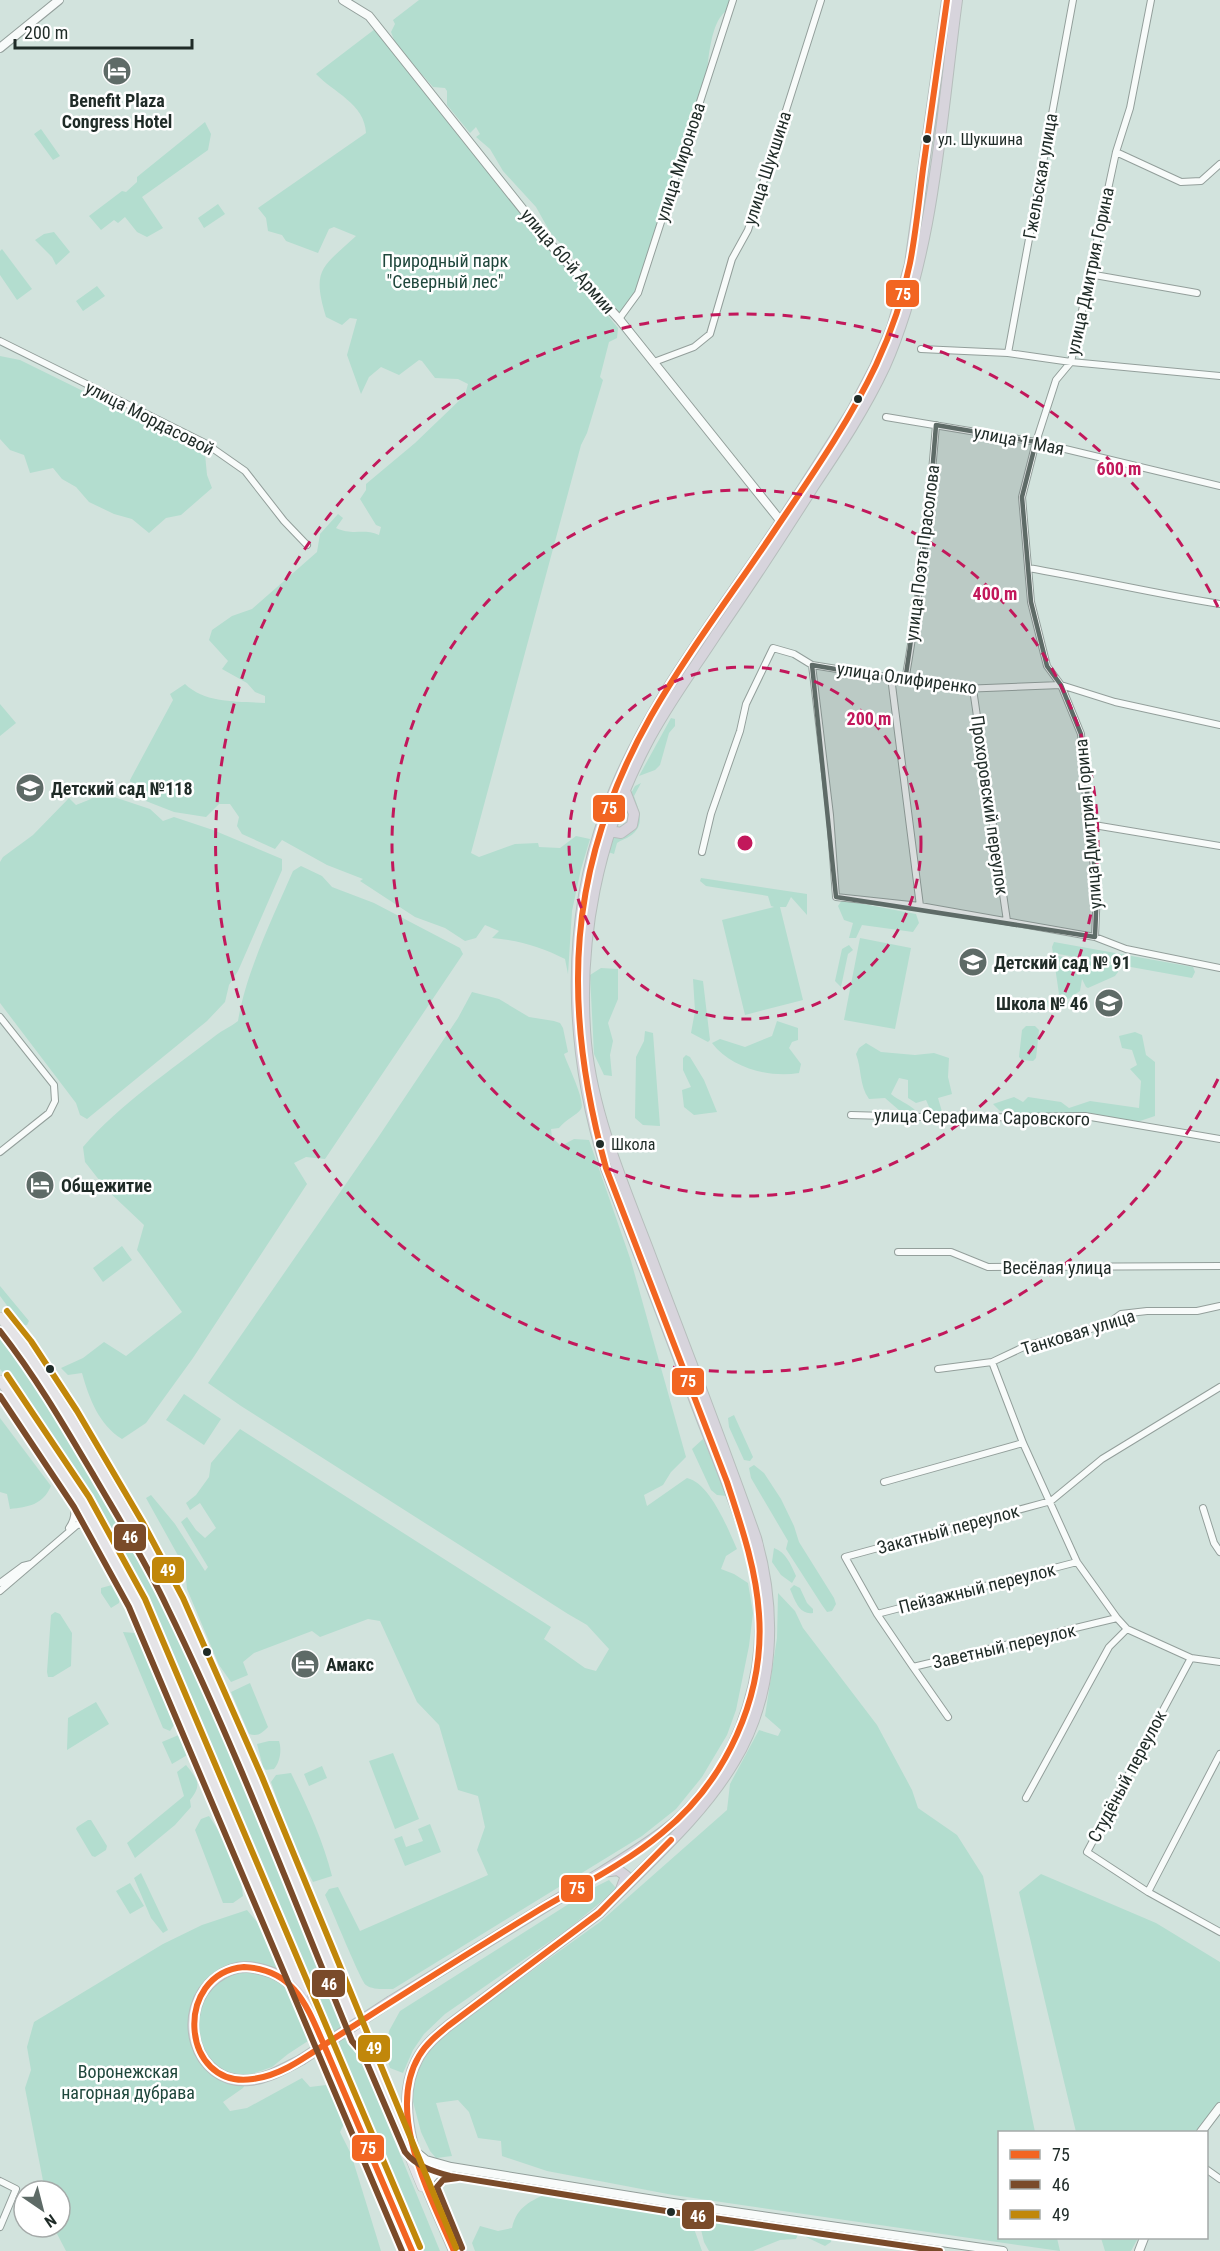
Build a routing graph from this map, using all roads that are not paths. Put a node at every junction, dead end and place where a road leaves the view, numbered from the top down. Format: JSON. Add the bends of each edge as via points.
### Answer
{"nodes":[{"id":1,"x":59,"y":0,"type":"edge"},
{"id":2,"x":343,"y":0,"type":"edge"},
{"id":3,"x":733,"y":0,"type":"edge"},
{"id":4,"x":821,"y":0,"type":"edge"},
{"id":5,"x":947,"y":0,"type":"edge"},
{"id":6,"x":957,"y":0,"type":"edge"},
{"id":7,"x":1073,"y":0,"type":"edge"},
{"id":8,"x":1151,"y":0,"type":"edge"},
{"id":9,"x":0,"y":48,"type":"edge"},
{"id":10,"x":1116,"y":152,"type":"junction"},
{"id":11,"x":1220,"y":164,"type":"edge"},
{"id":12,"x":1089,"y":274,"type":"junction"},
{"id":13,"x":1197,"y":293,"type":"dead end"},
{"id":14,"x":619,"y":319,"type":"junction"},
{"id":15,"x":0,"y":341,"type":"edge"},
{"id":16,"x":921,"y":349,"type":"dead end"},
{"id":17,"x":886,"y":352,"type":"junction"},
{"id":18,"x":1008,"y":352,"type":"junction"},
{"id":19,"x":654,"y":362,"type":"junction"},
{"id":20,"x":1071,"y":362,"type":"junction"},
{"id":21,"x":1220,"y":376,"type":"edge"},
{"id":22,"x":886,"y":417,"type":"dead end"},
{"id":23,"x":936,"y":425,"type":"junction"},
{"id":24,"x":1036,"y":442,"type":"junction"},
{"id":25,"x":1220,"y":486,"type":"edge"},
{"id":26,"x":784,"y":524,"type":"junction"},
{"id":27,"x":307,"y":545,"type":"dead end"},
{"id":28,"x":1028,"y":568,"type":"junction"},
{"id":29,"x":1220,"y":604,"type":"edge"},
{"id":30,"x":812,"y":665,"type":"junction"},
{"id":31,"x":891,"y":677,"type":"junction"},
{"id":32,"x":905,"y":681,"type":"junction"},
{"id":33,"x":1061,"y":685,"type":"junction"},
{"id":34,"x":973,"y":689,"type":"junction"},
{"id":35,"x":1220,"y":725,"type":"edge"},
{"id":36,"x":625,"y":791,"type":"junction"},
{"id":37,"x":603,"y":821,"type":"junction"},
{"id":38,"x":1088,"y":824,"type":"junction"},
{"id":39,"x":610,"y":831,"type":"junction"},
{"id":40,"x":1220,"y":846,"type":"edge"},
{"id":41,"x":702,"y":852,"type":"dead end"},
{"id":42,"x":920,"y":906,"type":"junction"},
{"id":43,"x":1007,"y":921,"type":"junction"},
{"id":44,"x":1095,"y":937,"type":"junction"},
{"id":45,"x":1220,"y":968,"type":"edge"},
{"id":46,"x":0,"y":1017,"type":"edge"},
{"id":47,"x":851,"y":1115,"type":"dead end"},
{"id":48,"x":1220,"y":1139,"type":"edge"},
{"id":49,"x":0,"y":1152,"type":"edge"},
{"id":50,"x":898,"y":1252,"type":"dead end"},
{"id":51,"x":1220,"y":1266,"type":"edge"},
{"id":52,"x":1220,"y":1306,"type":"edge"},
{"id":53,"x":0,"y":1317,"type":"edge"},
{"id":54,"x":992,"y":1362,"type":"junction"},
{"id":55,"x":938,"y":1369,"type":"dead end"},
{"id":56,"x":0,"y":1380,"type":"edge"},
{"id":57,"x":1220,"y":1387,"type":"edge"},
{"id":58,"x":1023,"y":1443,"type":"junction"},
{"id":59,"x":58,"y":1466,"type":"junction"},
{"id":60,"x":884,"y":1482,"type":"dead end"},
{"id":61,"x":1051,"y":1501,"type":"junction"},
{"id":62,"x":1203,"y":1508,"type":"dead end"},
{"id":63,"x":65,"y":1533,"type":"junction"},
{"id":64,"x":107,"y":1545,"type":"junction"},
{"id":65,"x":1220,"y":1552,"type":"edge"},
{"id":66,"x":1077,"y":1562,"type":"junction"},
{"id":67,"x":34,"y":1563,"type":"junction"},
{"id":68,"x":0,"y":1583,"type":"edge"},
{"id":69,"x":0,"y":1591,"type":"edge"},
{"id":70,"x":877,"y":1614,"type":"junction"},
{"id":71,"x":1118,"y":1618,"type":"junction"},
{"id":72,"x":1127,"y":1629,"type":"junction"},
{"id":73,"x":1191,"y":1658,"type":"junction"},
{"id":74,"x":1220,"y":1662,"type":"edge"},
{"id":75,"x":914,"y":1667,"type":"junction"},
{"id":76,"x":948,"y":1717,"type":"dead end"},
{"id":77,"x":1220,"y":1754,"type":"edge"},
{"id":78,"x":1026,"y":1798,"type":"dead end"},
{"id":79,"x":602,"y":1872,"type":"junction"},
{"id":80,"x":620,"y":1892,"type":"junction"},
{"id":81,"x":1148,"y":1892,"type":"junction"},
{"id":82,"x":1220,"y":1932,"type":"edge"},
{"id":83,"x":306,"y":2003,"type":"junction"},
{"id":84,"x":360,"y":2038,"type":"junction"},
{"id":85,"x":1220,"y":2107,"type":"edge"},
{"id":86,"x":1202,"y":2131,"type":"edge"},
{"id":87,"x":413,"y":2148,"type":"junction"},
{"id":88,"x":451,"y":2168,"type":"junction"},
{"id":89,"x":0,"y":2181,"type":"edge"},
{"id":90,"x":428,"y":2187,"type":"junction"},
{"id":91,"x":0,"y":2227,"type":"edge"},
{"id":92,"x":412,"y":2251,"type":"edge"},
{"id":93,"x":448,"y":2251,"type":"edge"},
{"id":94,"x":454,"y":2251,"type":"edge"},
{"id":95,"x":1003,"y":2251,"type":"edge"}],
"edges":[{"from":1,"to":9,"type":"street"},
{"from":2,"to":14,"type":"street","name":"улица 60-й Армии","via":[[369,16],[552,246]]},
{"from":3,"to":14,"type":"street","name":"улица Миронова","via":[[638,293]]},
{"from":4,"to":19,"type":"street","name":"улица Шукшина","via":[[748,230],[732,260],[710,334],[694,347]]},
{"from":5,"to":17,"type":"highway","via":[[910,264]]},
{"from":6,"to":17,"type":"highway","via":[[923,242],[899,331]]},
{"from":7,"to":18,"type":"street","name":"Гжельская улица"},
{"from":8,"to":10,"type":"street","name":"улица Дмитрия Горина","via":[[1130,108]]},
{"from":10,"to":11,"type":"street","via":[[1181,182],[1201,181]]},
{"from":10,"to":12,"type":"street","name":"улица Дмитрия Горина"},
{"from":12,"to":13,"type":"street"},
{"from":12,"to":20,"type":"street","name":"улица Дмитрия Горина"},
{"from":14,"to":19,"type":"street","name":"улица 60-й Армии"},
{"from":15,"to":27,"type":"street","name":"улица Мордасовой","via":[[204,443],[245,471]]},
{"from":16,"to":18,"type":"street"},
{"from":17,"to":26,"type":"highway","via":[[859,415]]},
{"from":18,"to":20,"type":"street"},
{"from":19,"to":26,"type":"street","name":"улица 60-й Армии"},
{"from":20,"to":21,"type":"street"},
{"from":20,"to":24,"type":"street","name":"улица Дмитрия Горина","via":[[1056,380]]},
{"from":22,"to":23,"type":"street","name":"улица 1 Мая"},
{"from":23,"to":24,"type":"street","name":"улица 1 Мая"},
{"from":23,"to":32,"type":"street","name":"улица Поэта Прасолова","via":[[928,524]]},
{"from":24,"to":25,"type":"street","name":"улица 1 Мая"},
{"from":24,"to":28,"type":"street","name":"улица Дмитрия Горина","via":[[1022,497]]},
{"from":26,"to":36,"type":"highway","via":[[663,715]]},
{"from":26,"to":37,"type":"highway","via":[[656,710]]},
{"from":28,"to":29,"type":"street"},
{"from":28,"to":33,"type":"street","name":"улица Дмитрия Горина","via":[[1031,602],[1047,666]]},
{"from":30,"to":31,"type":"street","name":"улица Олифиренко"},
{"from":30,"to":41,"type":"street","name":"улица Олифиренко","via":[[773,648],[746,704]]},
{"from":30,"to":42,"type":"street","via":[[836,897]]},
{"from":31,"to":32,"type":"street","name":"улица Олифиренко"},
{"from":31,"to":42,"type":"street"},
{"from":32,"to":34,"type":"street","name":"улица Олифиренко"},
{"from":33,"to":34,"type":"street","name":"улица Олифиренко"},
{"from":33,"to":35,"type":"street","name":"улица Олифиренко","via":[[1115,702]]},
{"from":33,"to":38,"type":"street","name":"улица Дмитрия Горина","via":[[1081,734]]},
{"from":34,"to":43,"type":"street","name":"Прохоровский переулок"},
{"from":36,"to":39,"type":"highway"},
{"from":36,"to":39,"type":"highway","via":[[634,822],[624,832]]},
{"from":37,"to":39,"type":"highway"},
{"from":37,"to":79,"type":"highway","via":[[581,910],[577,951],[579,1046],[584,1083],[606,1168],[744,1532],[760,1616],[759,1658],[751,1697],[738,1734],[717,1770],[675,1822]]},
{"from":38,"to":40,"type":"street"},
{"from":38,"to":44,"type":"street","name":"улица Дмитрия Горина","via":[[1097,890]]},
{"from":39,"to":80,"type":"highway","via":[[590,910],[586,950],[586,1045],[593,1081],[626,1190],[756,1538],[770,1615],[765,1682],[734,1762],[696,1813]]},
{"from":42,"to":43,"type":"street"},
{"from":43,"to":44,"type":"street"},
{"from":44,"to":45,"type":"street","via":[[1126,949]]},
{"from":46,"to":49,"type":"street","via":[[54,1085],[55,1101],[44,1118]]},
{"from":47,"to":48,"type":"street","name":"улица Серафима Саровского","via":[[1085,1116]]},
{"from":50,"to":51,"type":"street","name":"Весёлая улица","via":[[951,1252],[988,1267]]},
{"from":52,"to":54,"type":"street","name":"Танковая улица","via":[[1197,1311],[1121,1314],[1106,1325],[1028,1345]]},
{"from":53,"to":84,"type":"main road","via":[[69,1416],[175,1602],[254,1780]]},
{"from":54,"to":55,"type":"street","name":"Танковая улица"},
{"from":54,"to":58,"type":"street"},
{"from":56,"to":59,"type":"main road"},
{"from":57,"to":61,"type":"street","via":[[1102,1459]]},
{"from":58,"to":60,"type":"street"},
{"from":58,"to":61,"type":"street"},
{"from":59,"to":63,"type":"street","via":[[75,1504],[73,1523]]},
{"from":59,"to":64,"type":"main road"},
{"from":61,"to":66,"type":"street"},
{"from":61,"to":70,"type":"street","name":"Закатный переулок","via":[[844,1557]]},
{"from":62,"to":65,"type":"street"},
{"from":63,"to":64,"type":"street","via":[[84,1524]]},
{"from":63,"to":67,"type":"street"},
{"from":64,"to":83,"type":"main road","via":[[164,1662]]},
{"from":66,"to":70,"type":"street","name":"Пейзажный переулок"},
{"from":66,"to":71,"type":"street"},
{"from":67,"to":68,"type":"street"},
{"from":67,"to":69,"type":"street"},
{"from":70,"to":75,"type":"street"},
{"from":71,"to":72,"type":"street"},
{"from":71,"to":75,"type":"street","name":"Заветный переулок"},
{"from":72,"to":73,"type":"street"},
{"from":72,"to":78,"type":"street","via":[[1109,1647]]},
{"from":73,"to":74,"type":"street"},
{"from":73,"to":81,"type":"street","name":"Студёный переулок","via":[[1087,1852]]},
{"from":75,"to":76,"type":"street","name":"Заветный переулок"},
{"from":77,"to":81,"type":"street"},
{"from":79,"to":80,"type":"highway","via":[[624,1873],[626,1879]]},
{"from":79,"to":83,"type":"highway","bridge":true,"via":[[301,2060],[260,2078],[232,2078],[214,2069],[194,2037],[192,2019],[198,2000],[209,1983],[238,1967],[277,1974],[291,1983]]},
{"from":80,"to":87,"type":"highway","via":[[591,1919],[448,2026],[424,2050],[412,2072],[406,2100]]},
{"from":81,"to":82,"type":"street","name":"Студёный переулок"},
{"from":83,"to":92,"type":"highway"},
{"from":84,"to":87,"type":"street","via":[[371,2049]]},
{"from":84,"to":93,"type":"main road"},
{"from":85,"to":86,"type":"street"},
{"from":87,"to":88,"type":"street","via":[[426,2160]]},
{"from":87,"to":90,"type":"highway"},
{"from":88,"to":90,"type":"street","via":[[433,2175]]},
{"from":88,"to":95,"type":"street"},
{"from":89,"to":91,"type":"street","via":[[16,2189]]},
{"from":90,"to":94,"type":"highway"}]}
